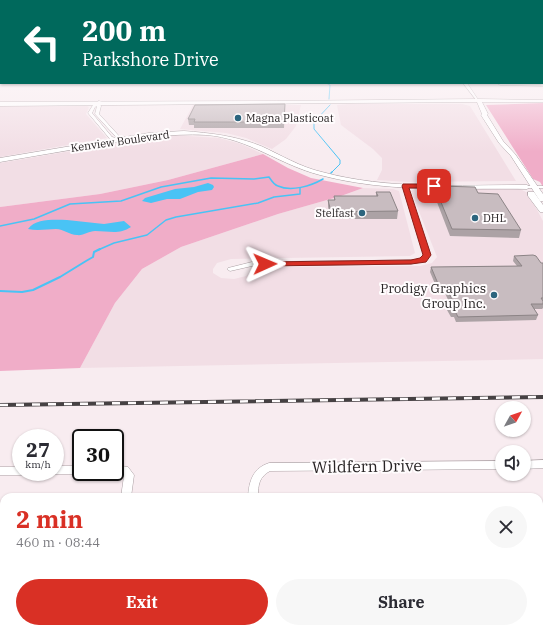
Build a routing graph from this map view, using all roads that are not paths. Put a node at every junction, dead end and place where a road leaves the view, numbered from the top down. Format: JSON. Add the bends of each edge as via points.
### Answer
{"nodes":[{"id":1,"x":470,"y":93,"type":"edge"},
{"id":2,"x":409,"y":101,"type":"junction"},
{"id":3,"x":543,"y":101,"type":"edge"},
{"id":4,"x":476,"y":102,"type":"junction"},
{"id":5,"x":0,"y":103,"type":"edge"},
{"id":6,"x":99,"y":103,"type":"junction"},
{"id":7,"x":447,"y":103,"type":"junction"},
{"id":8,"x":482,"y":114,"type":"junction"},
{"id":9,"x":101,"y":118,"type":"junction"},
{"id":10,"x":94,"y":119,"type":"junction"},
{"id":11,"x":117,"y":140,"type":"junction"},
{"id":12,"x":0,"y":160,"type":"edge"},
{"id":13,"x":530,"y":185,"type":"junction"},
{"id":14,"x":405,"y":186,"type":"junction"},
{"id":15,"x":543,"y":186,"type":"edge"},
{"id":16,"x":543,"y":199,"type":"edge"},
{"id":17,"x":543,"y":210,"type":"edge"},
{"id":18,"x":230,"y":269,"type":"dead end"},
{"id":19,"x":531,"y":464,"type":"edge"},
{"id":20,"x":543,"y":464,"type":"edge"},
{"id":21,"x":495,"y":465,"type":"edge"},
{"id":22,"x":12,"y":470,"type":"edge"},
{"id":23,"x":124,"y":470,"type":"edge"},
{"id":24,"x":0,"y":471,"type":"edge"},
{"id":25,"x":127,"y":493,"type":"edge"},
{"id":26,"x":253,"y":493,"type":"edge"}],
"edges":[{"from":1,"to":4,"type":"street"},
{"from":2,"to":4,"type":"main road"},
{"from":2,"to":6,"type":"main road"},
{"from":2,"to":7,"type":"main road"},
{"from":3,"to":4,"type":"main road"},
{"from":4,"to":7,"type":"main road"},
{"from":4,"to":8,"type":"main road","via":[[485,114]]},
{"from":5,"to":6,"type":"main road"},
{"from":6,"to":9,"type":"street","via":[[97,114]]},
{"from":6,"to":10,"type":"street","via":[[90,113]]},
{"from":7,"to":8,"type":"main road","via":[[471,105]]},
{"from":8,"to":13,"type":"main road","via":[[513,155]]},
{"from":9,"to":10,"type":"street"},
{"from":9,"to":11,"type":"street","via":[[118,137]]},
{"from":10,"to":11,"type":"street","via":[[111,138]]},
{"from":11,"to":12,"type":"street","name":"Kenview Boulevard"},
{"from":11,"to":14,"type":"street","name":"Kenview Boulevard","via":[[170,133],[221,136],[249,143],[304,169],[321,174],[357,182]]},
{"from":13,"to":14,"type":"street","name":"Kenview Boulevard"},
{"from":13,"to":15,"type":"street"},
{"from":13,"to":16,"type":"main road"},
{"from":13,"to":17,"type":"main road"},
{"from":14,"to":18,"type":"street","via":[[427,255],[423,260],[252,264]]},
{"from":19,"to":20,"type":"street"},
{"from":21,"to":26,"type":"street","name":"Wildfern Drive","via":[[269,467],[256,477]]},
{"from":22,"to":24,"type":"street"},
{"from":23,"to":25,"type":"street","via":[[129,475]]}]}
